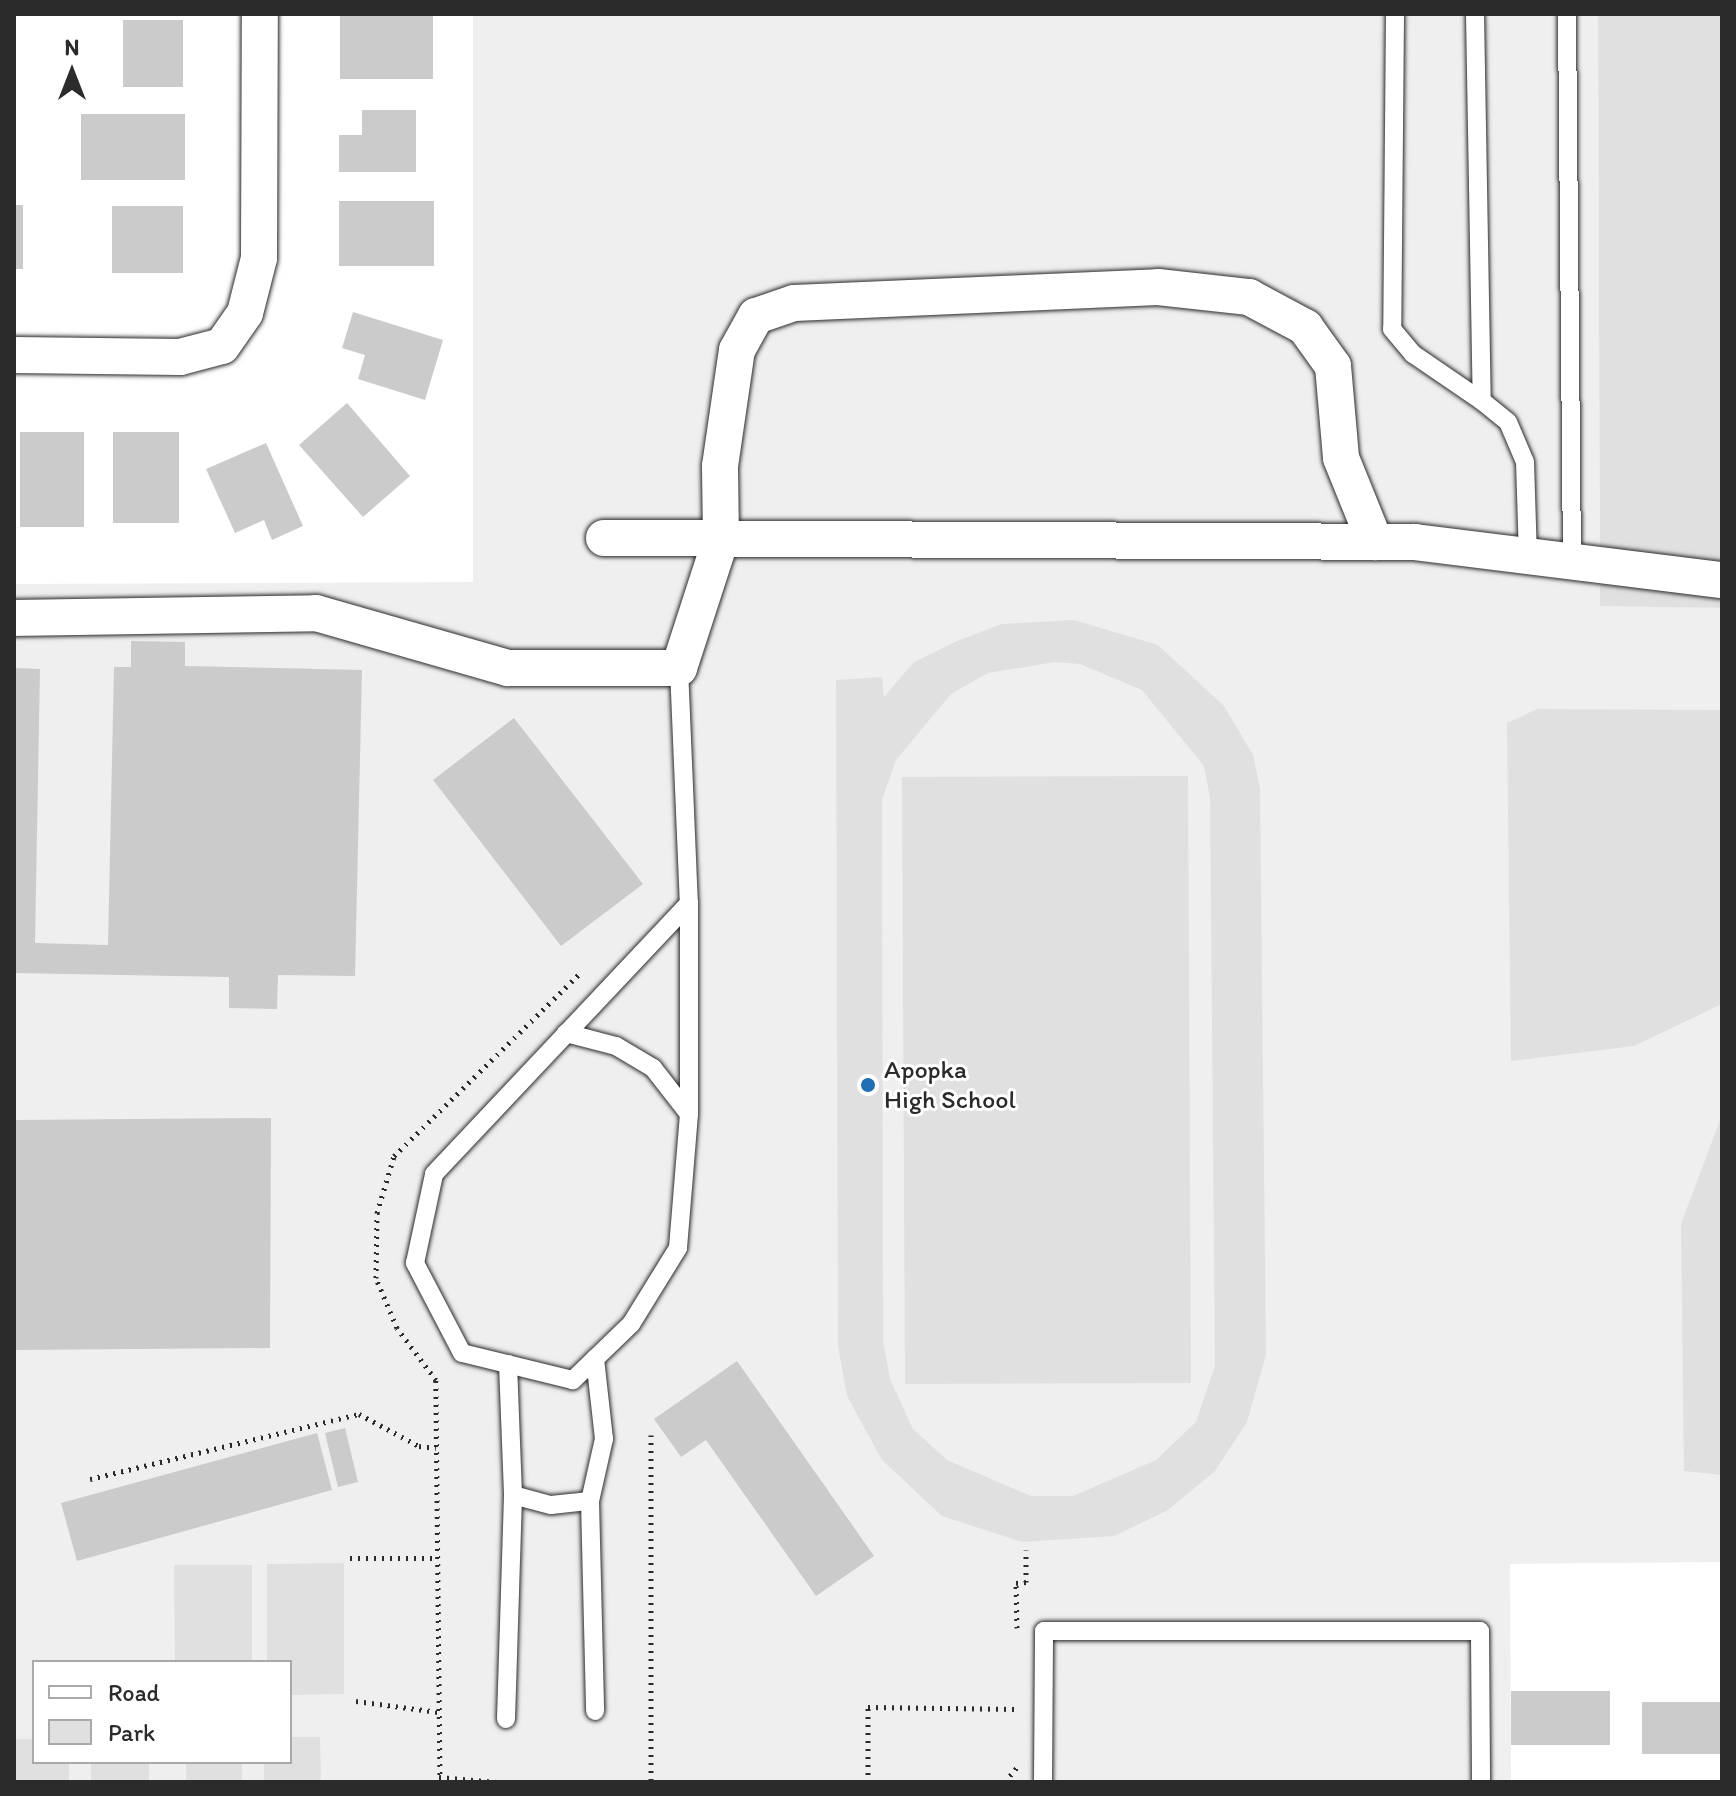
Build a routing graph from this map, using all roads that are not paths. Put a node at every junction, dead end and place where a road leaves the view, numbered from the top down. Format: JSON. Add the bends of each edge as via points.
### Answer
{"nodes":[{"id":1,"x":260,"y":14,"type":"edge"},
{"id":2,"x":1395,"y":14,"type":"edge"},
{"id":3,"x":1475,"y":14,"type":"edge"},
{"id":4,"x":1567,"y":14,"type":"edge"},
{"id":5,"x":14,"y":355,"type":"edge"},
{"id":6,"x":1482,"y":401,"type":"junction"},
{"id":7,"x":604,"y":538,"type":"dead end"},
{"id":8,"x":721,"y":539,"type":"junction"},
{"id":9,"x":1375,"y":542,"type":"junction"},
{"id":10,"x":1528,"y":559,"type":"junction"},
{"id":11,"x":1572,"y":565,"type":"junction"},
{"id":12,"x":1722,"y":580,"type":"edge"},
{"id":13,"x":14,"y":618,"type":"edge"},
{"id":14,"x":679,"y":668,"type":"junction"},
{"id":15,"x":689,"y":903,"type":"junction"},
{"id":16,"x":566,"y":1033,"type":"junction"},
{"id":17,"x":689,"y":1114,"type":"junction"},
{"id":18,"x":595,"y":1359,"type":"junction"},
{"id":19,"x":508,"y":1364,"type":"junction"},
{"id":20,"x":513,"y":1495,"type":"junction"},
{"id":21,"x":590,"y":1501,"type":"junction"},
{"id":22,"x":595,"y":1711,"type":"dead end"},
{"id":23,"x":506,"y":1719,"type":"dead end"},
{"id":24,"x":1043,"y":1782,"type":"edge"},
{"id":25,"x":1481,"y":1782,"type":"edge"}],
"edges":[{"from":1,"to":5,"type":"street","via":[[259,258],[245,313],[222,346],[180,357]]},
{"from":2,"to":6,"type":"lane","via":[[1392,329],[1413,354]]},
{"from":3,"to":6,"type":"lane"},
{"from":4,"to":11,"type":"lane"},
{"from":6,"to":10,"type":"lane","via":[[1508,422],[1525,462]]},
{"from":7,"to":8,"type":"street"},
{"from":8,"to":9,"type":"street"},
{"from":8,"to":9,"type":"street","via":[[720,466],[737,350],[756,316],[794,303],[1158,287],[1249,297],[1305,327],[1333,366],[1341,458]]},
{"from":8,"to":14,"type":"street"},
{"from":9,"to":10,"type":"street"},
{"from":10,"to":11,"type":"street"},
{"from":11,"to":12,"type":"street"},
{"from":13,"to":14,"type":"street","via":[[316,613],[508,668]]},
{"from":14,"to":15,"type":"lane"},
{"from":15,"to":16,"type":"lane"},
{"from":15,"to":17,"type":"lane"},
{"from":16,"to":17,"type":"lane","via":[[616,1046],[653,1068]]},
{"from":16,"to":19,"type":"lane","via":[[434,1174],[415,1263],[462,1353]]},
{"from":17,"to":18,"type":"lane","via":[[678,1248],[631,1324]]},
{"from":18,"to":19,"type":"lane","via":[[573,1380]]},
{"from":18,"to":21,"type":"lane","via":[[604,1439]]},
{"from":19,"to":20,"type":"lane"},
{"from":20,"to":21,"type":"lane","via":[[551,1505]]},
{"from":20,"to":23,"type":"lane"},
{"from":21,"to":22,"type":"lane"},
{"from":24,"to":25,"type":"lane","via":[[1044,1631],[1480,1631]]}]}
